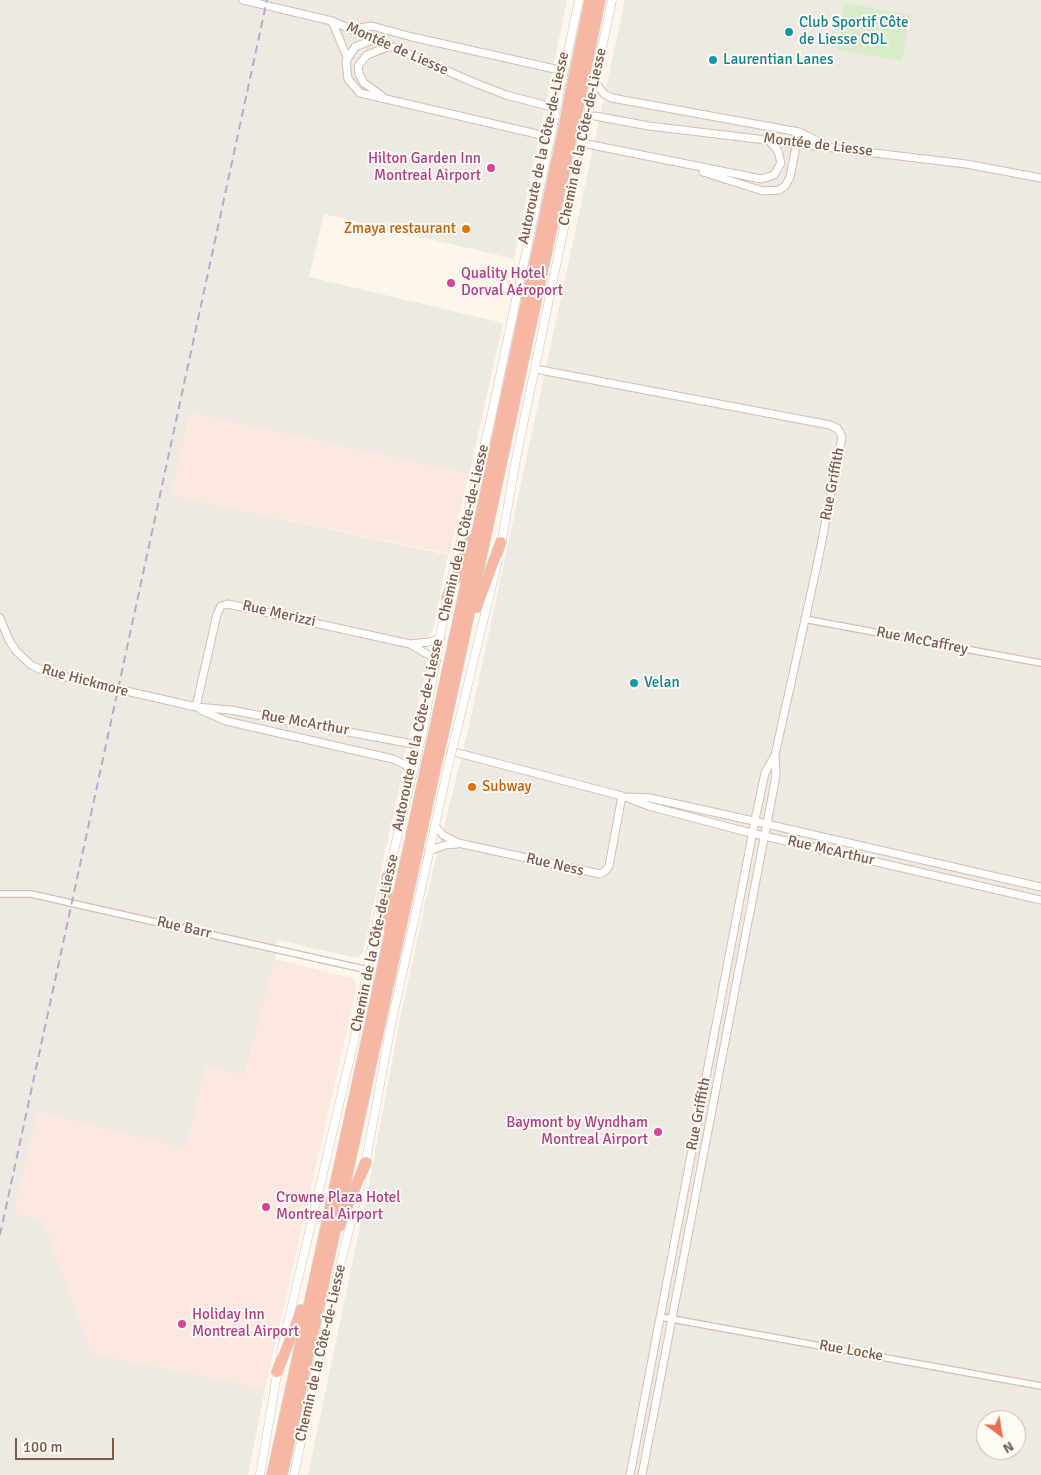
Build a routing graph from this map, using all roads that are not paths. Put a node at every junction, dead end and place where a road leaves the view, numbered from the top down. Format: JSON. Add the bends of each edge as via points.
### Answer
{"nodes":[{"id":1,"x":243,"y":0,"type":"edge"},
{"id":2,"x":579,"y":0,"type":"edge"},
{"id":3,"x":590,"y":0,"type":"edge"},
{"id":4,"x":600,"y":0,"type":"edge"},
{"id":5,"x":612,"y":0,"type":"edge"},
{"id":6,"x":332,"y":21,"type":"junction"},
{"id":7,"x":352,"y":29,"type":"junction"},
{"id":8,"x":374,"y":39,"type":"junction"},
{"id":9,"x":390,"y":46,"type":"junction"},
{"id":10,"x":347,"y":57,"type":"junction"},
{"id":11,"x":564,"y":71,"type":"junction"},
{"id":12,"x":595,"y":82,"type":"junction"},
{"id":13,"x":383,"y":97,"type":"junction"},
{"id":14,"x":575,"y":97,"type":"junction"},
{"id":15,"x":548,"y":106,"type":"dead end"},
{"id":16,"x":595,"y":116,"type":"dead end"},
{"id":17,"x":568,"y":128,"type":"junction"},
{"id":18,"x":799,"y":132,"type":"junction"},
{"id":19,"x":550,"y":137,"type":"junction"},
{"id":20,"x":768,"y":139,"type":"junction"},
{"id":21,"x":797,"y":142,"type":"junction"},
{"id":22,"x":582,"y":143,"type":"junction"},
{"id":23,"x":829,"y":146,"type":"junction"},
{"id":24,"x":682,"y":164,"type":"junction"},
{"id":25,"x":1041,"y":178,"type":"edge"},
{"id":26,"x":534,"y":369,"type":"junction"},
{"id":27,"x":487,"y":491,"type":"junction"},
{"id":28,"x":501,"y":542,"type":"junction"},
{"id":29,"x":447,"y":598,"type":"junction"},
{"id":30,"x":0,"y":618,"type":"edge"},
{"id":31,"x":804,"y":619,"type":"junction"},
{"id":32,"x":440,"y":639,"type":"junction"},
{"id":33,"x":410,"y":644,"type":"junction"},
{"id":34,"x":462,"y":648,"type":"junction"},
{"id":35,"x":437,"y":660,"type":"junction"},
{"id":36,"x":1041,"y":663,"type":"edge"},
{"id":37,"x":196,"y":708,"type":"junction"},
{"id":38,"x":438,"y":734,"type":"junction"},
{"id":39,"x":413,"y":744,"type":"tunnel mouth"},
{"id":40,"x":458,"y":753,"type":"tunnel mouth"},
{"id":41,"x":775,"y":754,"type":"junction"},
{"id":42,"x":432,"y":764,"type":"junction"},
{"id":43,"x":414,"y":772,"type":"junction"},
{"id":44,"x":622,"y":796,"type":"junction"},
{"id":45,"x":755,"y":821,"type":"junction"},
{"id":46,"x":767,"y":824,"type":"junction"},
{"id":47,"x":435,"y":826,"type":"junction"},
{"id":48,"x":752,"y":834,"type":"junction"},
{"id":49,"x":765,"y":836,"type":"junction"},
{"id":50,"x":458,"y":844,"type":"junction"},
{"id":51,"x":429,"y":851,"type":"junction"},
{"id":52,"x":387,"y":877,"type":"junction"},
{"id":53,"x":1041,"y":888,"type":"edge"},
{"id":54,"x":0,"y":894,"type":"edge"},
{"id":55,"x":1041,"y":900,"type":"edge"},
{"id":56,"x":386,"y":950,"type":"junction"},
{"id":57,"x":368,"y":970,"type":"junction"},
{"id":58,"x":691,"y":1158,"type":"junction"},
{"id":59,"x":702,"y":1160,"type":"junction"},
{"id":60,"x":366,"y":1162,"type":"junction"},
{"id":61,"x":682,"y":1206,"type":"junction"},
{"id":62,"x":693,"y":1209,"type":"junction"},
{"id":63,"x":317,"y":1264,"type":"junction"},
{"id":64,"x":324,"y":1275,"type":"junction"},
{"id":65,"x":661,"y":1317,"type":"junction"},
{"id":66,"x":672,"y":1318,"type":"junction"},
{"id":67,"x":277,"y":1372,"type":"junction"},
{"id":68,"x":1041,"y":1386,"type":"edge"},
{"id":69,"x":260,"y":1475,"type":"edge"},
{"id":70,"x":272,"y":1475,"type":"edge"},
{"id":71,"x":282,"y":1475,"type":"edge"},
{"id":72,"x":294,"y":1475,"type":"edge"},
{"id":73,"x":630,"y":1475,"type":"edge"},
{"id":74,"x":642,"y":1475,"type":"edge"}],
"edges":[{"from":1,"to":6,"type":"street","name":"Montée de Liesse"},
{"from":2,"to":11,"type":"main road","name":"Chemin de la Côte-de-Liesse"},
{"from":3,"to":14,"type":"highway","name":"Autoroute de la Côte-de-Liesse"},
{"from":4,"to":14,"type":"highway","name":"Autoroute de la Côte-de-Liesse"},
{"from":5,"to":12,"type":"main road","name":"Chemin de la Côte-de-Liesse"},
{"from":6,"to":7,"type":"street","name":"Montée de Liesse"},
{"from":6,"to":10,"type":"street"},
{"from":7,"to":8,"type":"street","name":"Montée de Liesse"},
{"from":7,"to":11,"type":"street","via":[[369,25]]},
{"from":8,"to":9,"type":"street","name":"Montée de Liesse"},
{"from":8,"to":10,"type":"street","via":[[355,47]]},
{"from":9,"to":13,"type":"street","via":[[365,56],[358,68],[364,83]]},
{"from":9,"to":15,"type":"street","name":"Montée de Liesse","via":[[489,88]]},
{"from":10,"to":13,"type":"street","via":[[346,72],[353,87],[365,95]]},
{"from":11,"to":19,"type":"main road","name":"Chemin de la Côte-de-Liesse","bridge":true},
{"from":12,"to":18,"type":"street","via":[[604,94],[612,98]]},
{"from":12,"to":22,"type":"main road","name":"Chemin de la Côte-de-Liesse","bridge":true},
{"from":13,"to":19,"type":"street"},
{"from":14,"to":17,"type":"highway","name":"Autoroute de la Côte-de-Liesse","bridge":true},
{"from":16,"to":20,"type":"street","name":"Montée de Liesse","via":[[649,126]]},
{"from":17,"to":27,"type":"highway","name":"Autoroute de la Côte-de-Liesse"},
{"from":17,"to":34,"type":"highway","name":"Autoroute de la Côte-de-Liesse"},
{"from":18,"to":21,"type":"street"},
{"from":18,"to":23,"type":"street"},
{"from":19,"to":29,"type":"main road","name":"Chemin de la Côte-de-Liesse","via":[[489,427]]},
{"from":20,"to":21,"type":"street","name":"Montée de Liesse"},
{"from":20,"to":24,"type":"street","via":[[778,151],[781,163],[776,173],[765,179]]},
{"from":21,"to":23,"type":"street","name":"Montée de Liesse"},
{"from":21,"to":24,"type":"street","via":[[788,180],[783,188],[774,192],[736,184]]},
{"from":22,"to":24,"type":"street"},
{"from":22,"to":26,"type":"main road","name":"Chemin de la Côte-de-Liesse"},
{"from":23,"to":25,"type":"street","name":"Montée de Liesse","via":[[966,164]]},
{"from":26,"to":28,"type":"main road","name":"Chemin de la Côte-de-Liesse"},
{"from":26,"to":31,"type":"street","name":"Rue Griffith","via":[[838,429],[841,442]]},
{"from":27,"to":29,"type":"highway"},
{"from":27,"to":38,"type":"highway","name":"Autoroute de la Côte-de-Liesse"},
{"from":28,"to":34,"type":"highway"},
{"from":28,"to":47,"type":"main road","name":"Chemin de la Côte-de-Liesse","bridge":true},
{"from":29,"to":32,"type":"main road","name":"Chemin de la Côte-de-Liesse"},
{"from":30,"to":37,"type":"street","name":"Rue Hickmore","via":[[13,647],[36,668]]},
{"from":31,"to":36,"type":"street","name":"Rue McCaffrey"},
{"from":31,"to":41,"type":"street","name":"Rue Griffith"},
{"from":32,"to":33,"type":"street","name":"Rue Merizzi"},
{"from":32,"to":35,"type":"main road","name":"Chemin de la Côte-de-Liesse"},
{"from":33,"to":35,"type":"street","name":"Rue Merizzi"},
{"from":33,"to":37,"type":"street","name":"Rue Merizzi","via":[[243,605],[225,604],[217,614]]},
{"from":34,"to":38,"type":"highway","name":"Autoroute de la Côte-de-Liesse"},
{"from":35,"to":43,"type":"main road","name":"Chemin de la Côte-de-Liesse","bridge":true},
{"from":37,"to":39,"type":"street","name":"Rue McArthur","via":[[230,710]]},
{"from":37,"to":43,"type":"street","via":[[226,721],[393,759]]},
{"from":38,"to":42,"type":"highway","name":"Autoroute de la Côte-de-Liesse","bridge":true},
{"from":40,"to":44,"type":"street","name":"Rue McArthur"},
{"from":41,"to":45,"type":"street","name":"Rue Griffith","via":[[765,774]]},
{"from":41,"to":46,"type":"street","name":"Rue Griffith","via":[[776,776]]},
{"from":42,"to":56,"type":"highway","name":"Autoroute de la Côte-de-Liesse"},
{"from":42,"to":64,"type":"highway","name":"Autoroute de la Côte-de-Liesse"},
{"from":43,"to":52,"type":"main road","name":"Chemin de la Côte-de-Liesse"},
{"from":44,"to":45,"type":"street","name":"Rue McArthur","via":[[650,798]]},
{"from":44,"to":48,"type":"street","name":"Rue McArthur"},
{"from":44,"to":50,"type":"street","name":"Rue Ness","via":[[609,866],[603,873],[583,872]]},
{"from":45,"to":46,"type":"street","name":"Rue McArthur"},
{"from":45,"to":48,"type":"street","name":"Rue Griffith"},
{"from":46,"to":49,"type":"street","name":"Rue Griffith"},
{"from":46,"to":53,"type":"street","name":"Rue McArthur"},
{"from":47,"to":50,"type":"street","name":"Rue Ness"},
{"from":47,"to":51,"type":"main road","name":"Chemin de la Côte-de-Liesse"},
{"from":48,"to":49,"type":"street","name":"Rue McArthur"},
{"from":48,"to":58,"type":"street","name":"Rue Griffith"},
{"from":49,"to":55,"type":"street","name":"Rue McArthur"},
{"from":49,"to":59,"type":"street","name":"Rue Griffith"},
{"from":50,"to":51,"type":"street","name":"Rue Ness"},
{"from":51,"to":60,"type":"main road","name":"Chemin de la Côte-de-Liesse","via":[[391,1025]]},
{"from":52,"to":56,"type":"highway"},
{"from":52,"to":57,"type":"main road","name":"Chemin de la Côte-de-Liesse"},
{"from":54,"to":57,"type":"street","name":"Rue Barr","via":[[31,894]]},
{"from":56,"to":63,"type":"highway","name":"Autoroute de la Côte-de-Liesse"},
{"from":57,"to":67,"type":"main road","name":"Chemin de la Côte-de-Liesse"},
{"from":58,"to":59,"type":"street"},
{"from":58,"to":61,"type":"street","name":"Rue Griffith"},
{"from":59,"to":62,"type":"street","name":"Rue Griffith"},
{"from":60,"to":64,"type":"highway"},
{"from":60,"to":72,"type":"main road","name":"Chemin de la Côte-de-Liesse","via":[[328,1313]]},
{"from":61,"to":62,"type":"street"},
{"from":61,"to":65,"type":"street","name":"Rue Griffith"},
{"from":62,"to":66,"type":"street","name":"Rue Griffith"},
{"from":63,"to":67,"type":"highway"},
{"from":63,"to":70,"type":"highway","name":"Autoroute de la Côte-de-Liesse"},
{"from":64,"to":71,"type":"highway","name":"Autoroute de la Côte-de-Liesse"},
{"from":65,"to":66,"type":"street","name":"Rue Locke"},
{"from":65,"to":73,"type":"street","name":"Rue Griffith"},
{"from":66,"to":68,"type":"street","name":"Rue Locke"},
{"from":66,"to":74,"type":"street","name":"Rue Griffith"},
{"from":67,"to":69,"type":"main road","name":"Chemin de la Côte-de-Liesse"}]}
